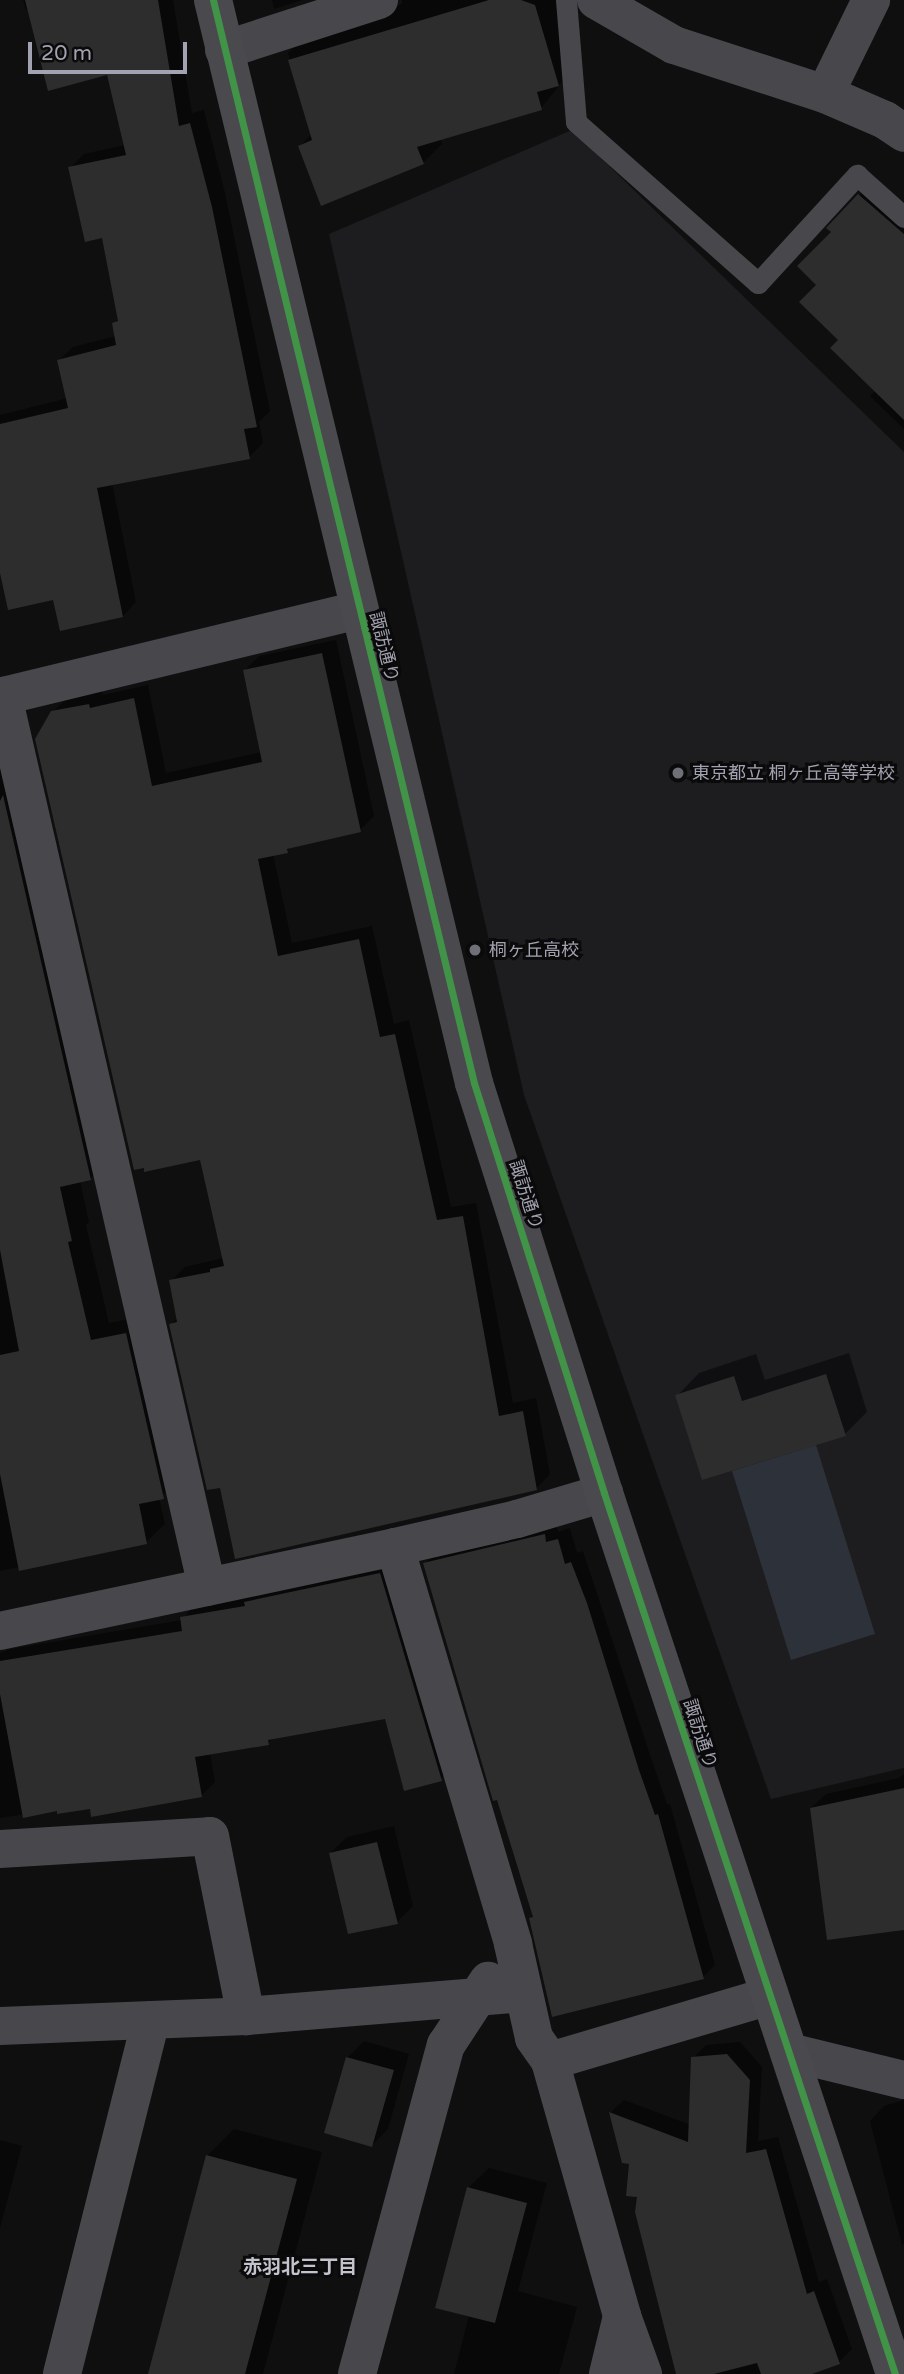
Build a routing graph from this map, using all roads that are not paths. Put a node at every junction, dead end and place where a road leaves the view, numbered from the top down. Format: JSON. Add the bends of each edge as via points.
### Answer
{"nodes":[{"id":1,"x":213,"y":0,"type":"edge"},
{"id":2,"x":379,"y":0,"type":"edge"},
{"id":3,"x":566,"y":0,"type":"edge"},
{"id":4,"x":596,"y":0,"type":"edge"},
{"id":5,"x":870,"y":0,"type":"edge"},
{"id":6,"x":224,"y":50,"type":"junction"},
{"id":7,"x":825,"y":94,"type":"junction"},
{"id":8,"x":904,"y":133,"type":"edge"},
{"id":9,"x":904,"y":218,"type":"edge"},
{"id":10,"x":359,"y":610,"type":"junction"},
{"id":11,"x":1,"y":693,"type":"edge"},
{"id":12,"x":604,"y":1493,"type":"junction"},
{"id":13,"x":395,"y":1547,"type":"junction"},
{"id":14,"x":207,"y":1587,"type":"junction"},
{"id":15,"x":0,"y":1631,"type":"edge"},
{"id":16,"x":0,"y":1849,"type":"edge"},
{"id":17,"x":513,"y":1944,"type":"junction"},
{"id":18,"x":523,"y":1993,"type":"junction"},
{"id":19,"x":770,"y":1996,"type":"junction"},
{"id":20,"x":478,"y":1997,"type":"junction"},
{"id":21,"x":246,"y":2017,"type":"junction"},
{"id":22,"x":151,"y":2020,"type":"junction"},
{"id":23,"x":0,"y":2026,"type":"edge"},
{"id":24,"x":789,"y":2052,"type":"junction"},
{"id":25,"x":550,"y":2061,"type":"junction"},
{"id":26,"x":904,"y":2080,"type":"edge"},
{"id":27,"x":622,"y":2316,"type":"junction"},
{"id":28,"x":62,"y":2374,"type":"edge"},
{"id":29,"x":357,"y":2374,"type":"edge"},
{"id":30,"x":608,"y":2374,"type":"edge"},
{"id":31,"x":643,"y":2374,"type":"edge"},
{"id":32,"x":895,"y":2374,"type":"edge"}],
"edges":[{"from":1,"to":6,"type":"street","name":"諏訪通り"},
{"from":2,"to":6,"type":"street"},
{"from":3,"to":9,"type":"lane","via":[[576,122],[758,283],[857,175]]},
{"from":4,"to":7,"type":"street","via":[[674,44]]},
{"from":5,"to":7,"type":"street"},
{"from":6,"to":10,"type":"street","name":"諏訪通り"},
{"from":7,"to":8,"type":"street"},
{"from":10,"to":11,"type":"street"},
{"from":10,"to":12,"type":"street","name":"諏訪通り","via":[[474,1083]]},
{"from":11,"to":14,"type":"street"},
{"from":12,"to":13,"type":"street"},
{"from":12,"to":19,"type":"street","name":"諏訪通り"},
{"from":13,"to":14,"type":"street"},
{"from":13,"to":17,"type":"street"},
{"from":14,"to":15,"type":"street"},
{"from":16,"to":21,"type":"street","via":[[210,1836]]},
{"from":17,"to":18,"type":"street"},
{"from":17,"to":20,"type":"street"},
{"from":18,"to":20,"type":"street"},
{"from":18,"to":25,"type":"street","via":[[534,2038]]},
{"from":19,"to":24,"type":"street","name":"諏訪通り"},
{"from":19,"to":25,"type":"street"},
{"from":20,"to":21,"type":"street"},
{"from":20,"to":29,"type":"street","via":[[446,2045]]},
{"from":21,"to":22,"type":"street"},
{"from":22,"to":23,"type":"street"},
{"from":22,"to":28,"type":"street"},
{"from":24,"to":26,"type":"street"},
{"from":24,"to":32,"type":"street","name":"諏訪通り"},
{"from":25,"to":27,"type":"street"},
{"from":27,"to":30,"type":"street"},
{"from":27,"to":31,"type":"street"}]}
